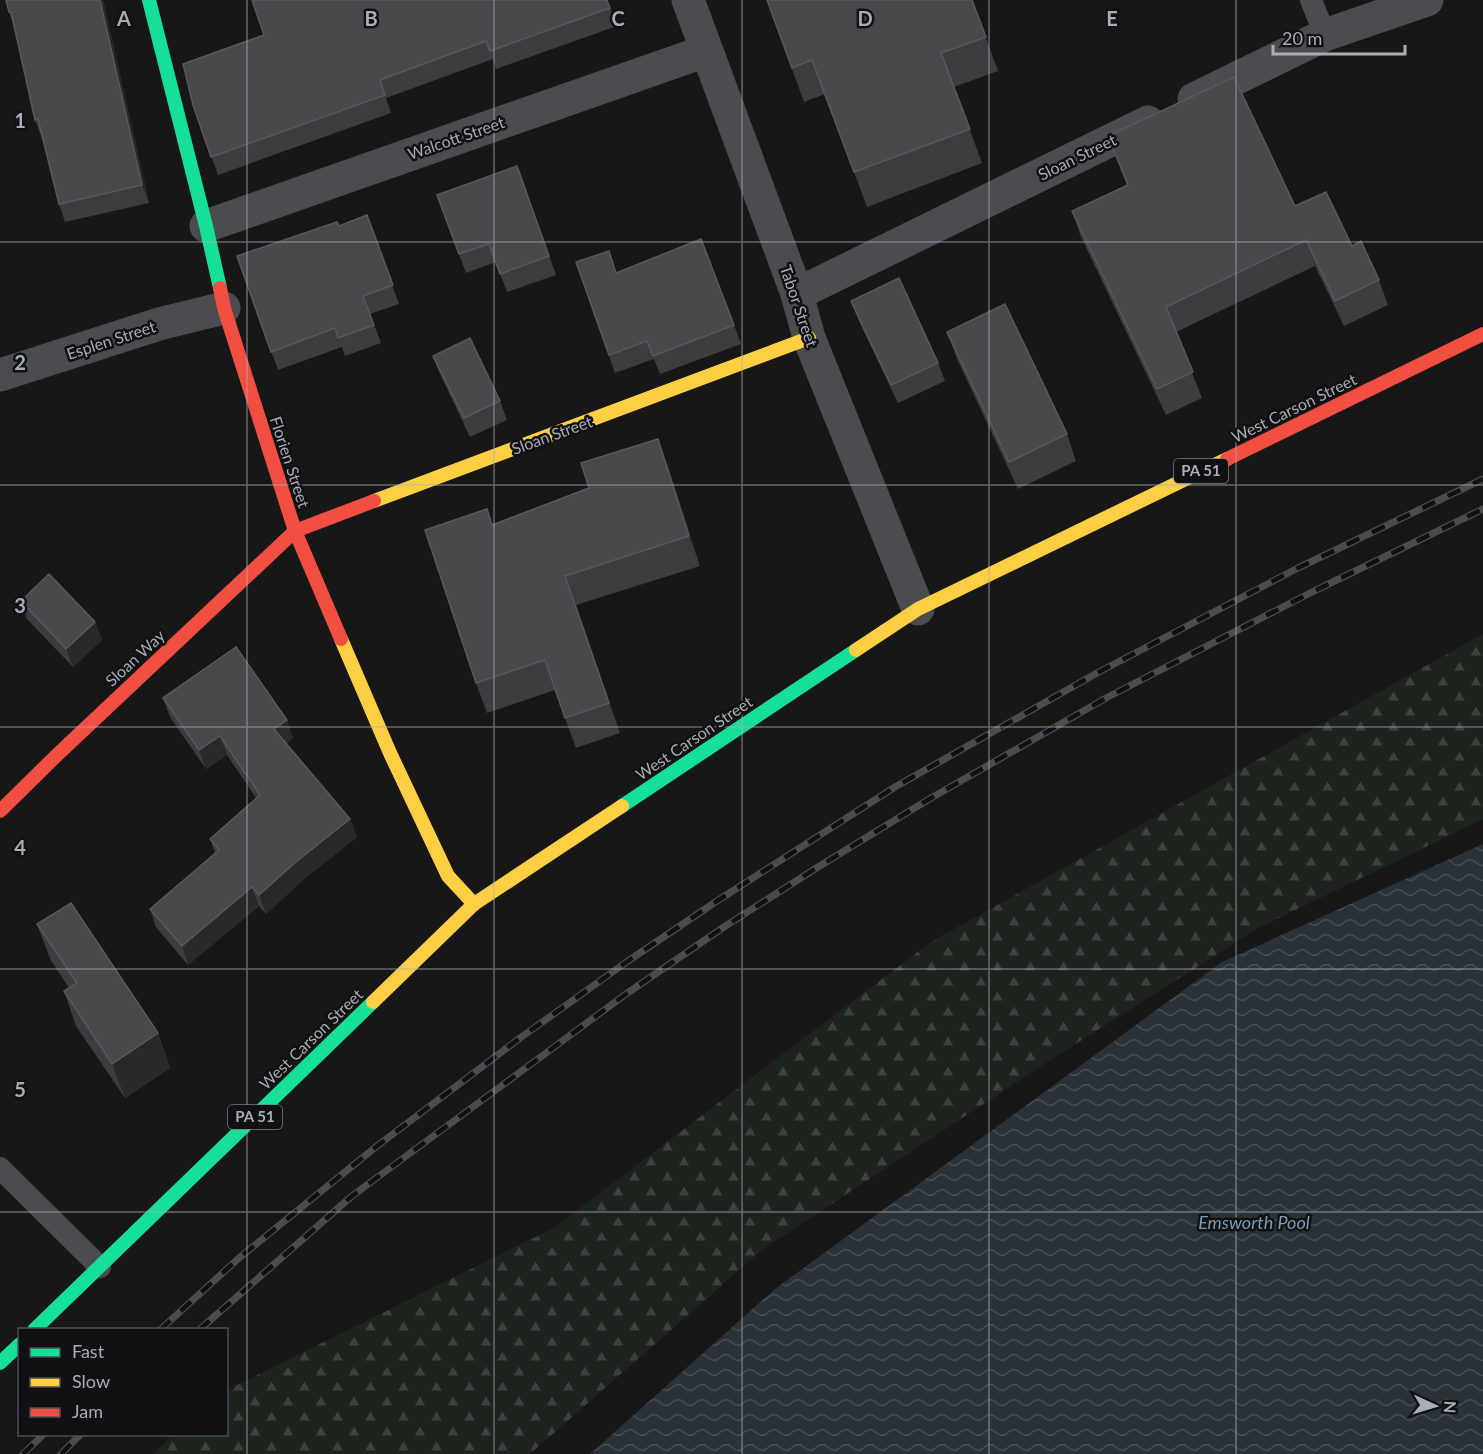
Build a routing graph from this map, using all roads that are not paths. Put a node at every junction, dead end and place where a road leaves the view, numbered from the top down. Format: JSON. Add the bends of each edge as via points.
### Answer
{"nodes":[{"id":1,"x":149,"y":0,"type":"edge"},
{"id":2,"x":688,"y":0,"type":"edge"},
{"id":3,"x":1311,"y":0,"type":"edge"},
{"id":4,"x":1427,"y":0,"type":"edge"},
{"id":5,"x":1325,"y":35,"type":"junction"},
{"id":6,"x":705,"y":51,"type":"junction"},
{"id":7,"x":206,"y":226,"type":"junction"},
{"id":8,"x":797,"y":294,"type":"junction"},
{"id":9,"x":224,"y":308,"type":"junction"},
{"id":10,"x":1483,"y":334,"type":"edge"},
{"id":11,"x":809,"y":338,"type":"junction"},
{"id":12,"x":0,"y":375,"type":"edge"},
{"id":13,"x":295,"y":531,"type":"junction"},
{"id":14,"x":918,"y":609,"type":"junction"},
{"id":15,"x":0,"y":811,"type":"edge"},
{"id":16,"x":474,"y":904,"type":"junction"},
{"id":17,"x":0,"y":1168,"type":"edge"},
{"id":18,"x":100,"y":1267,"type":"junction"},
{"id":19,"x":35,"y":1328,"type":"edge"},
{"id":20,"x":18,"y":1346,"type":"edge"},
{"id":21,"x":0,"y":1363,"type":"edge"}],
"edges":[{"from":1,"to":7,"type":"street","name":"Florien Street"},
{"from":2,"to":6,"type":"street","name":"Tabor Street"},
{"from":3,"to":5,"type":"lane"},
{"from":4,"to":5,"type":"street","name":"Sloan Street"},
{"from":5,"to":8,"type":"street","name":"Sloan Street"},
{"from":6,"to":7,"type":"street","name":"Walcott Street"},
{"from":6,"to":8,"type":"street","name":"Tabor Street"},
{"from":7,"to":9,"type":"street","name":"Florien Street"},
{"from":8,"to":11,"type":"street","name":"Tabor Street"},
{"from":9,"to":12,"type":"street","name":"Esplen Street","via":[[159,324]]},
{"from":9,"to":13,"type":"street","name":"Florien Street"},
{"from":10,"to":14,"type":"street","name":"West Carson Street","number":"PA 51"},
{"from":11,"to":13,"type":"street","name":"Sloan Street"},
{"from":11,"to":14,"type":"street","name":"Tabor Street"},
{"from":13,"to":15,"type":"street","name":"Sloan Way"},
{"from":13,"to":16,"type":"street","name":"Florien Street","via":[[390,753],[448,876]]},
{"from":14,"to":16,"type":"street","name":"West Carson Street","number":"PA 51"},
{"from":16,"to":18,"type":"street","name":"West Carson Street","number":"PA 51"},
{"from":17,"to":18,"type":"lane"},
{"from":18,"to":19,"type":"street","name":"West Carson Street","number":"PA 51"},
{"from":20,"to":21,"type":"street"}]}
